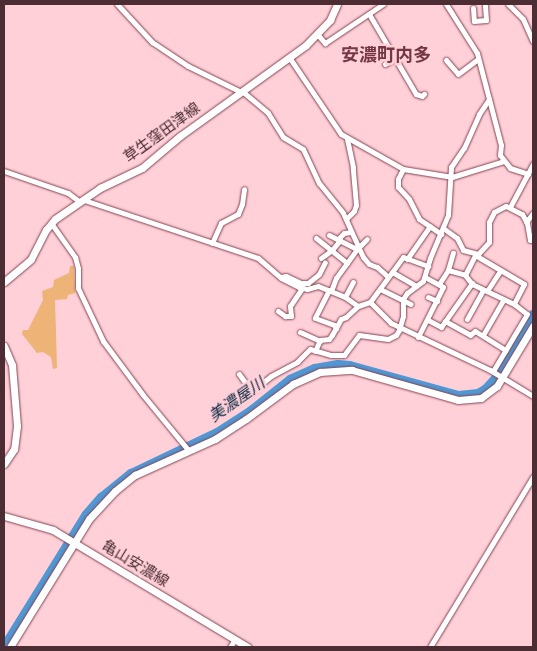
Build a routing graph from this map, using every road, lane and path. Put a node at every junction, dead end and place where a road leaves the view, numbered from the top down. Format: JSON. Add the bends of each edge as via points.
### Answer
{"nodes":[{"id":1,"x":117,"y":4,"type":"edge"},
{"id":2,"x":337,"y":4,"type":"edge"},
{"id":3,"x":383,"y":4,"type":"edge"},
{"id":4,"x":447,"y":4,"type":"edge"},
{"id":5,"x":486,"y":4,"type":"edge"},
{"id":6,"x":508,"y":4,"type":"edge"},
{"id":7,"x":473,"y":8,"type":"dead end"},
{"id":8,"x":369,"y":14,"type":"junction"},
{"id":9,"x":318,"y":35,"type":"junction"},
{"id":10,"x":533,"y":40,"type":"edge"},
{"id":11,"x":289,"y":57,"type":"junction"},
{"id":12,"x":395,"y":58,"type":"junction"},
{"id":13,"x":478,"y":59,"type":"junction"},
{"id":14,"x":446,"y":60,"type":"dead end"},
{"id":15,"x":385,"y":64,"type":"dead end"},
{"id":16,"x":242,"y":92,"type":"junction"},
{"id":17,"x":424,"y":94,"type":"dead end"},
{"id":18,"x":489,"y":99,"type":"junction"},
{"id":19,"x":347,"y":139,"type":"junction"},
{"id":20,"x":504,"y":161,"type":"junction"},
{"id":21,"x":533,"y":164,"type":"edge"},
{"id":22,"x":403,"y":169,"type":"junction"},
{"id":23,"x":4,"y":171,"type":"edge"},
{"id":24,"x":530,"y":174,"type":"edge"},
{"id":25,"x":449,"y":177,"type":"junction"},
{"id":26,"x":244,"y":190,"type":"dead end"},
{"id":27,"x":82,"y":201,"type":"junction"},
{"id":28,"x":510,"y":207,"type":"junction"},
{"id":29,"x":533,"y":213,"type":"edge"},
{"id":30,"x":346,"y":219,"type":"junction"},
{"id":31,"x":526,"y":222,"type":"junction"},
{"id":32,"x":51,"y":223,"type":"junction"},
{"id":33,"x":430,"y":226,"type":"junction"},
{"id":34,"x":442,"y":231,"type":"junction"},
{"id":35,"x":351,"y":232,"type":"junction"},
{"id":36,"x":329,"y":235,"type":"dead end"},
{"id":37,"x":316,"y":238,"type":"dead end"},
{"id":38,"x":339,"y":239,"type":"junction"},
{"id":39,"x":368,"y":239,"type":"dead end"},
{"id":40,"x":533,"y":240,"type":"edge"},
{"id":41,"x":212,"y":244,"type":"junction"},
{"id":42,"x":358,"y":248,"type":"junction"},
{"id":43,"x":332,"y":250,"type":"junction"},
{"id":44,"x":452,"y":254,"type":"dead end"},
{"id":45,"x":475,"y":255,"type":"junction"},
{"id":46,"x":407,"y":259,"type":"junction"},
{"id":47,"x":347,"y":263,"type":"junction"},
{"id":48,"x":428,"y":266,"type":"junction"},
{"id":49,"x":448,"y":270,"type":"junction"},
{"id":50,"x":500,"y":271,"type":"junction"},
{"id":51,"x":389,"y":274,"type":"junction"},
{"id":52,"x":464,"y":275,"type":"junction"},
{"id":53,"x":425,"y":277,"type":"junction"},
{"id":54,"x":281,"y":278,"type":"junction"},
{"id":55,"x":4,"y":282,"type":"edge"},
{"id":56,"x":353,"y":282,"type":"dead end"},
{"id":57,"x":472,"y":283,"type":"junction"},
{"id":58,"x":439,"y":284,"type":"junction"},
{"id":59,"x":372,"y":286,"type":"dead end"},
{"id":60,"x":416,"y":286,"type":"junction"},
{"id":61,"x":302,"y":288,"type":"junction"},
{"id":62,"x":379,"y":290,"type":"junction"},
{"id":63,"x":330,"y":291,"type":"junction"},
{"id":64,"x":485,"y":291,"type":"junction"},
{"id":65,"x":345,"y":297,"type":"junction"},
{"id":66,"x":428,"y":297,"type":"dead end"},
{"id":67,"x":403,"y":299,"type":"junction"},
{"id":68,"x":503,"y":301,"type":"junction"},
{"id":69,"x":370,"y":302,"type":"junction"},
{"id":70,"x":437,"y":302,"type":"junction"},
{"id":71,"x":412,"y":304,"type":"dead end"},
{"id":72,"x":514,"y":304,"type":"junction"},
{"id":73,"x":358,"y":306,"type":"junction"},
{"id":74,"x":278,"y":311,"type":"dead end"},
{"id":75,"x":467,"y":319,"type":"dead end"},
{"id":76,"x":428,"y":320,"type":"junction"},
{"id":77,"x":445,"y":321,"type":"junction"},
{"id":78,"x":533,"y":326,"type":"edge"},
{"id":79,"x":336,"y":328,"type":"junction"},
{"id":80,"x":400,"y":328,"type":"junction"},
{"id":81,"x":300,"y":332,"type":"dead end"},
{"id":82,"x":483,"y":335,"type":"junction"},
{"id":83,"x":418,"y":337,"type":"junction"},
{"id":84,"x":320,"y":341,"type":"junction"},
{"id":85,"x":4,"y":346,"type":"edge"},
{"id":86,"x":506,"y":350,"type":"junction"},
{"id":87,"x":316,"y":351,"type":"junction"},
{"id":88,"x":493,"y":372,"type":"junction"},
{"id":89,"x":238,"y":374,"type":"dead end"},
{"id":90,"x":502,"y":376,"type":"junction"},
{"id":91,"x":533,"y":396,"type":"edge"},
{"id":92,"x":187,"y":448,"type":"junction"},
{"id":93,"x":4,"y":464,"type":"edge"},
{"id":94,"x":533,"y":477,"type":"edge"},
{"id":95,"x":4,"y":516,"type":"edge"},
{"id":96,"x":73,"y":542,"type":"junction"},
{"id":97,"x":235,"y":640,"type":"junction"},
{"id":98,"x":10,"y":647,"type":"edge"},
{"id":99,"x":230,"y":647,"type":"edge"},
{"id":100,"x":248,"y":647,"type":"edge"},
{"id":101,"x":430,"y":647,"type":"edge"}],
"edges":[{"from":1,"to":16,"type":"street","via":[[152,42],[188,66]]},
{"from":2,"to":9,"type":"main road","name":"草生窪田津線"},
{"from":3,"to":8,"type":"street"},
{"from":4,"to":13,"type":"street"},
{"from":5,"to":7,"type":"street","via":[[486,20],[474,21]]},
{"from":6,"to":10,"type":"street","via":[[523,19]]},
{"from":8,"to":9,"type":"street","via":[[325,43]]},
{"from":8,"to":12,"type":"street"},
{"from":9,"to":11,"type":"main road","name":"草生窪田津線"},
{"from":11,"to":16,"type":"main road","name":"草生窪田津線"},
{"from":11,"to":19,"type":"street"},
{"from":12,"to":15,"type":"street"},
{"from":12,"to":17,"type":"street","via":[[416,94]]},
{"from":13,"to":14,"type":"street","via":[[458,74]]},
{"from":13,"to":18,"type":"street"},
{"from":16,"to":27,"type":"main road","name":"草生窪田津線","via":[[142,168],[104,186]]},
{"from":16,"to":30,"type":"street","via":[[268,113],[283,138],[303,149],[319,183]]},
{"from":18,"to":20,"type":"street"},
{"from":18,"to":25,"type":"street","via":[[451,167]]},
{"from":19,"to":22,"type":"street"},
{"from":19,"to":30,"type":"street","via":[[356,205]]},
{"from":20,"to":24,"type":"street","via":[[510,168]]},
{"from":20,"to":25,"type":"street"},
{"from":21,"to":24,"type":"street"},
{"from":22,"to":25,"type":"street"},
{"from":22,"to":33,"type":"street","via":[[398,187],[409,199],[419,219]]},
{"from":23,"to":27,"type":"street"},
{"from":24,"to":28,"type":"street"},
{"from":25,"to":34,"type":"street","via":[[450,212]]},
{"from":26,"to":41,"type":"street","via":[[238,214],[222,222]]},
{"from":27,"to":32,"type":"main road","name":"草生窪田津線"},
{"from":27,"to":41,"type":"street"},
{"from":28,"to":31,"type":"street","via":[[522,214]]},
{"from":28,"to":45,"type":"street","via":[[501,207],[494,212],[489,222],[489,242]]},
{"from":29,"to":31,"type":"street"},
{"from":30,"to":35,"type":"street"},
{"from":31,"to":40,"type":"street","via":[[530,240]]},
{"from":32,"to":55,"type":"main road","name":"草生窪田津線","via":[[31,258]]},
{"from":32,"to":92,"type":"street","via":[[75,257],[78,288],[102,341]]},
{"from":33,"to":34,"type":"street"},
{"from":33,"to":46,"type":"street"},
{"from":34,"to":45,"type":"street","via":[[457,238],[463,250]]},
{"from":34,"to":48,"type":"street"},
{"from":35,"to":38,"type":"street","via":[[344,233]]},
{"from":35,"to":42,"type":"street"},
{"from":36,"to":38,"type":"street"},
{"from":37,"to":43,"type":"street"},
{"from":38,"to":42,"type":"street"},
{"from":38,"to":43,"type":"street"},
{"from":39,"to":42,"type":"street"},
{"from":41,"to":54,"type":"street","via":[[258,258]]},
{"from":42,"to":47,"type":"street"},
{"from":42,"to":51,"type":"street","via":[[366,261]]},
{"from":43,"to":47,"type":"street"},
{"from":43,"to":54,"type":"street","via":[[323,260],[319,274],[308,283],[286,276]]},
{"from":44,"to":49,"type":"street"},
{"from":45,"to":50,"type":"street"},
{"from":45,"to":52,"type":"street"},
{"from":46,"to":48,"type":"street"},
{"from":46,"to":51,"type":"street","via":[[403,257]]},
{"from":47,"to":63,"type":"street"},
{"from":48,"to":53,"type":"street"},
{"from":49,"to":52,"type":"street"},
{"from":49,"to":58,"type":"street"},
{"from":50,"to":64,"type":"street"},
{"from":50,"to":72,"type":"street","via":[[524,284]]},
{"from":51,"to":60,"type":"street"},
{"from":51,"to":62,"type":"street"},
{"from":52,"to":57,"type":"street"},
{"from":53,"to":58,"type":"street"},
{"from":53,"to":60,"type":"street"},
{"from":54,"to":61,"type":"street"},
{"from":56,"to":65,"type":"street"},
{"from":57,"to":64,"type":"street"},
{"from":57,"to":77,"type":"street"},
{"from":58,"to":70,"type":"street","via":[[444,287]]},
{"from":59,"to":62,"type":"street"},
{"from":60,"to":67,"type":"street"},
{"from":61,"to":63,"type":"street","via":[[318,286]]},
{"from":61,"to":74,"type":"street","via":[[290,306],[291,316]]},
{"from":62,"to":67,"type":"street"},
{"from":62,"to":69,"type":"street"},
{"from":63,"to":65,"type":"street"},
{"from":63,"to":79,"type":"street","via":[[315,318]]},
{"from":64,"to":68,"type":"street"},
{"from":64,"to":75,"type":"street"},
{"from":65,"to":73,"type":"street"},
{"from":66,"to":70,"type":"street"},
{"from":67,"to":71,"type":"street"},
{"from":67,"to":80,"type":"street"},
{"from":68,"to":72,"type":"street"},
{"from":68,"to":82,"type":"street"},
{"from":69,"to":73,"type":"street"},
{"from":69,"to":80,"type":"street","via":[[388,321]]},
{"from":70,"to":76,"type":"street"},
{"from":72,"to":86,"type":"street","via":[[527,314]]},
{"from":73,"to":79,"type":"street","via":[[341,319]]},
{"from":76,"to":77,"type":"street","via":[[441,326]]},
{"from":76,"to":83,"type":"street"},
{"from":77,"to":82,"type":"street","via":[[470,335],[474,331]]},
{"from":78,"to":90,"type":"main road"},
{"from":79,"to":84,"type":"street","via":[[329,339]]},
{"from":80,"to":83,"type":"street"},
{"from":80,"to":87,"type":"street","via":[[390,339],[358,335],[344,355]]},
{"from":81,"to":84,"type":"street"},
{"from":82,"to":86,"type":"street"},
{"from":83,"to":88,"type":"street"},
{"from":84,"to":87,"type":"street"},
{"from":85,"to":93,"type":"main road","via":[[12,365],[17,426],[14,449]]},
{"from":86,"to":88,"type":"street"},
{"from":87,"to":89,"type":"street","via":[[310,349],[297,362],[254,389],[249,388]]},
{"from":88,"to":90,"type":"street"},
{"from":90,"to":91,"type":"street"},
{"from":90,"to":92,"type":"main road","via":[[488,394],[464,401],[358,371],[320,372],[293,384],[246,420]]},
{"from":92,"to":96,"type":"main road","via":[[115,490]]},
{"from":94,"to":101,"type":"street"},
{"from":95,"to":96,"type":"main road","name":"亀山安濃線","via":[[48,528]]},
{"from":96,"to":97,"type":"main road","name":"亀山安濃線"},
{"from":96,"to":98,"type":"main road"},
{"from":97,"to":99,"type":"street"},
{"from":97,"to":100,"type":"main road","name":"亀山安濃線"}]}
